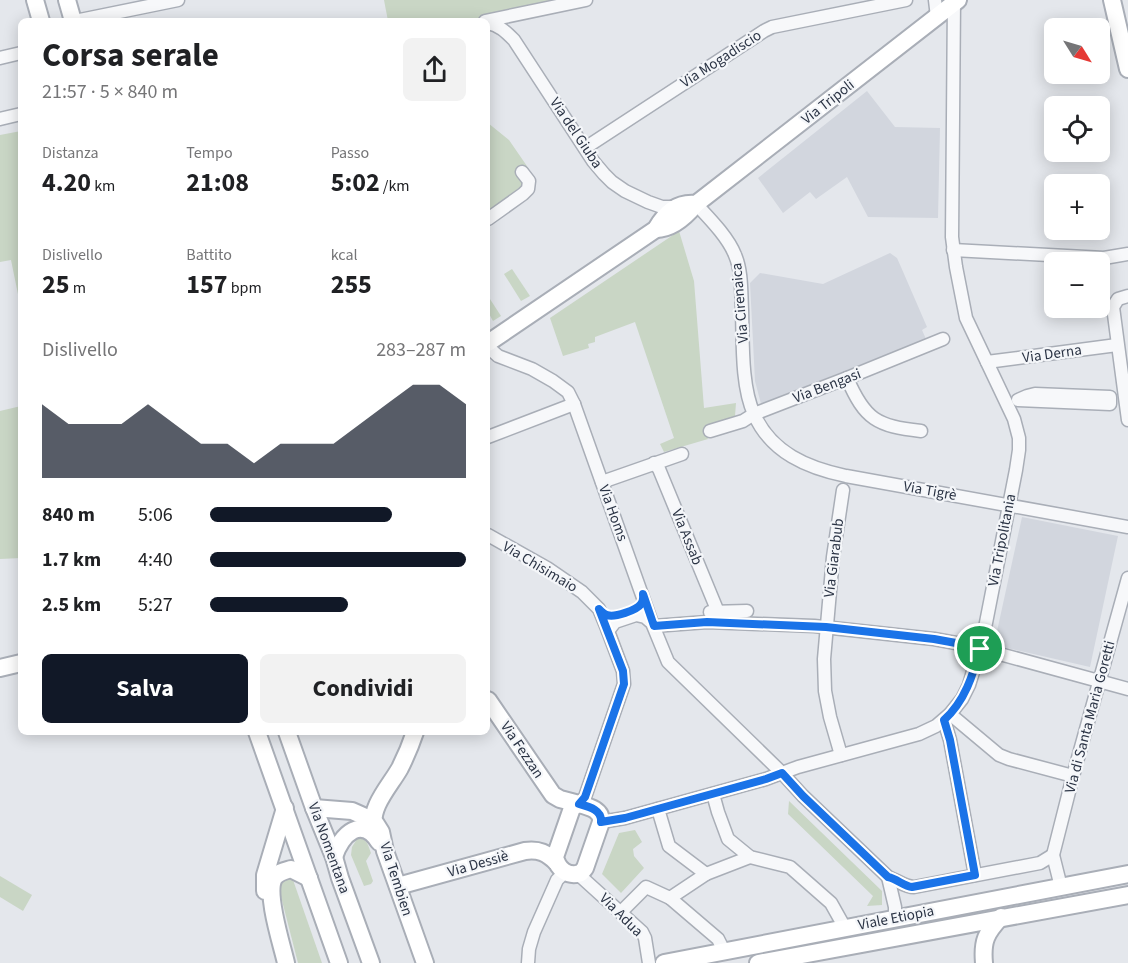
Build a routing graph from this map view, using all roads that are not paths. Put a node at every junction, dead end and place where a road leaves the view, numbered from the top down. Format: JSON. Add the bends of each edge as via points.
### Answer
{"nodes":[{"id":1,"x":35,"y":0,"type":"edge"},
{"id":2,"x":44,"y":0,"type":"edge"},
{"id":3,"x":68,"y":0,"type":"edge"},
{"id":4,"x":178,"y":0,"type":"edge"},
{"id":5,"x":586,"y":0,"type":"edge"},
{"id":6,"x":906,"y":0,"type":"edge"},
{"id":7,"x":1112,"y":0,"type":"edge"},
{"id":8,"x":955,"y":1,"type":"edge"},
{"id":9,"x":936,"y":8,"type":"edge"},
{"id":10,"x":532,"y":12,"type":"junction"},
{"id":11,"x":40,"y":18,"type":"edge"},
{"id":12,"x":47,"y":18,"type":"edge"},
{"id":13,"x":73,"y":18,"type":"edge"},
{"id":14,"x":89,"y":18,"type":"edge"},
{"id":15,"x":490,"y":21,"type":"edge"},
{"id":16,"x":490,"y":23,"type":"edge"},
{"id":17,"x":520,"y":48,"type":"junction"},
{"id":18,"x":18,"y":54,"type":"edge"},
{"id":19,"x":0,"y":58,"type":"edge"},
{"id":20,"x":1128,"y":69,"type":"edge"},
{"id":21,"x":18,"y":115,"type":"edge"},
{"id":22,"x":0,"y":119,"type":"edge"},
{"id":23,"x":585,"y":148,"type":"junction"},
{"id":24,"x":522,"y":172,"type":"dead end"},
{"id":25,"x":648,"y":202,"type":"junction"},
{"id":26,"x":696,"y":204,"type":"junction"},
{"id":27,"x":677,"y":207,"type":"junction"},
{"id":28,"x":490,"y":218,"type":"edge"},
{"id":29,"x":656,"y":229,"type":"junction"},
{"id":30,"x":953,"y":250,"type":"junction"},
{"id":31,"x":1128,"y":254,"type":"edge"},
{"id":32,"x":1128,"y":296,"type":"edge"},
{"id":33,"x":943,"y":339,"type":"dead end"},
{"id":34,"x":490,"y":344,"type":"edge"},
{"id":35,"x":1117,"y":345,"type":"junction"},
{"id":36,"x":490,"y":347,"type":"edge"},
{"id":37,"x":987,"y":362,"type":"junction"},
{"id":38,"x":847,"y":378,"type":"junction"},
{"id":39,"x":1125,"y":399,"type":"junction"},
{"id":40,"x":1110,"y":401,"type":"junction"},
{"id":41,"x":574,"y":404,"type":"junction"},
{"id":42,"x":754,"y":414,"type":"junction"},
{"id":43,"x":1128,"y":420,"type":"edge"},
{"id":44,"x":921,"y":431,"type":"dead end"},
{"id":45,"x":710,"y":432,"type":"dead end"},
{"id":46,"x":490,"y":436,"type":"edge"},
{"id":47,"x":682,"y":454,"type":"dead end"},
{"id":48,"x":654,"y":463,"type":"junction"},
{"id":49,"x":602,"y":483,"type":"junction"},
{"id":50,"x":843,"y":490,"type":"dead end"},
{"id":51,"x":1008,"y":506,"type":"junction"},
{"id":52,"x":1128,"y":527,"type":"edge"},
{"id":53,"x":490,"y":536,"type":"edge"},
{"id":54,"x":1128,"y":578,"type":"edge"},
{"id":55,"x":643,"y":594,"type":"junction"},
{"id":56,"x":599,"y":609,"type":"junction"},
{"id":57,"x":747,"y":611,"type":"dead end"},
{"id":58,"x":653,"y":625,"type":"junction"},
{"id":59,"x":826,"y":627,"type":"junction"},
{"id":60,"x":608,"y":631,"type":"junction"},
{"id":61,"x":980,"y":649,"type":"junction"},
{"id":62,"x":18,"y":664,"type":"edge"},
{"id":63,"x":0,"y":668,"type":"edge"},
{"id":64,"x":1100,"y":681,"type":"junction"},
{"id":65,"x":1128,"y":689,"type":"edge"},
{"id":66,"x":490,"y":703,"type":"edge"},
{"id":67,"x":947,"y":717,"type":"junction"},
{"id":68,"x":258,"y":735,"type":"edge"},
{"id":69,"x":288,"y":735,"type":"edge"},
{"id":70,"x":414,"y":735,"type":"edge"},
{"id":71,"x":841,"y":755,"type":"junction"},
{"id":72,"x":782,"y":773,"type":"junction"},
{"id":73,"x":1073,"y":776,"type":"junction"},
{"id":74,"x":713,"y":794,"type":"junction"},
{"id":75,"x":579,"y":804,"type":"junction"},
{"id":76,"x":285,"y":808,"type":"junction"},
{"id":77,"x":314,"y":808,"type":"junction"},
{"id":78,"x":658,"y":809,"type":"junction"},
{"id":79,"x":366,"y":817,"type":"junction"},
{"id":80,"x":601,"y":822,"type":"junction"},
{"id":81,"x":382,"y":846,"type":"junction"},
{"id":82,"x":1053,"y":855,"type":"junction"},
{"id":83,"x":334,"y":857,"type":"junction"},
{"id":84,"x":750,"y":857,"type":"junction"},
{"id":85,"x":567,"y":870,"type":"junction"},
{"id":86,"x":706,"y":874,"type":"junction"},
{"id":87,"x":1128,"y":874,"type":"edge"},
{"id":88,"x":975,"y":875,"type":"junction"},
{"id":89,"x":888,"y":877,"type":"junction"},
{"id":90,"x":309,"y":878,"type":"junction"},
{"id":91,"x":398,"y":886,"type":"junction"},
{"id":92,"x":1061,"y":887,"type":"junction"},
{"id":93,"x":1128,"y":895,"type":"edge"},
{"id":94,"x":670,"y":898,"type":"junction"},
{"id":95,"x":625,"y":908,"type":"dead end"},
{"id":96,"x":273,"y":911,"type":"junction"},
{"id":97,"x":895,"y":918,"type":"junction"},
{"id":98,"x":1001,"y":918,"type":"junction"},
{"id":99,"x":844,"y":928,"type":"junction"},
{"id":100,"x":724,"y":951,"type":"junction"},
{"id":101,"x":984,"y":960,"type":"edge"},
{"id":102,"x":675,"y":962,"type":"edge"},
{"id":103,"x":286,"y":963,"type":"edge"},
{"id":104,"x":339,"y":963,"type":"edge"},
{"id":105,"x":371,"y":963,"type":"edge"},
{"id":106,"x":425,"y":963,"type":"edge"},
{"id":107,"x":528,"y":963,"type":"edge"},
{"id":108,"x":649,"y":963,"type":"edge"},
{"id":109,"x":759,"y":963,"type":"edge"}],
"edges":[{"from":1,"to":11,"type":"main road"},
{"from":2,"to":12,"type":"main road"},
{"from":3,"to":13,"type":"main road"},
{"from":4,"to":14,"type":"street"},
{"from":5,"to":10,"type":"street"},
{"from":6,"to":23,"type":"street","name":"Via Mogadiscio","via":[[772,27]]},
{"from":7,"to":20,"type":"main road"},
{"from":8,"to":9,"type":"main road","name":"Via Tripoli"},
{"from":8,"to":30,"type":"street","name":"Via Tripolitania"},
{"from":9,"to":26,"type":"main road","name":"Via Tripoli"},
{"from":10,"to":15,"type":"street"},
{"from":10,"to":17,"type":"street","via":[[516,26]]},
{"from":16,"to":17,"type":"street","name":"Via del Giuba","via":[[504,30]]},
{"from":17,"to":23,"type":"street","name":"Via del Giuba"},
{"from":18,"to":19,"type":"street"},
{"from":21,"to":22,"type":"street"},
{"from":23,"to":25,"type":"street","name":"Via del Giuba","via":[[612,182]]},
{"from":24,"to":28,"type":"street","via":[[529,181],[528,189]]},
{"from":25,"to":27,"type":"street","name":"Via del Giuba"},
{"from":25,"to":29,"type":"street","via":[[655,213]]},
{"from":26,"to":27,"type":"main road","name":"Via Tripoli"},
{"from":26,"to":29,"type":"main road","name":"Via Tripoli","via":[[676,222]]},
{"from":26,"to":42,"type":"street","name":"Via Cirenaica","via":[[736,257],[745,376]]},
{"from":27,"to":29,"type":"main road","name":"Via Tripoli","via":[[667,213]]},
{"from":29,"to":34,"type":"main road","name":"Via Tripoli"},
{"from":30,"to":31,"type":"street","via":[[1109,258]]},
{"from":30,"to":37,"type":"street","name":"Via Tripolitania","via":[[966,318]]},
{"from":32,"to":35,"type":"street","via":[[1118,299],[1113,307]]},
{"from":33,"to":38,"type":"street","name":"Via Bengasi"},
{"from":35,"to":37,"type":"street","name":"Via Derna"},
{"from":35,"to":39,"type":"street"},
{"from":36,"to":41,"type":"street","via":[[498,356],[553,381],[568,392]]},
{"from":37,"to":51,"type":"street","name":"Via Tripolitania","via":[[1019,438]]},
{"from":38,"to":42,"type":"street","name":"Via Bengasi"},
{"from":38,"to":44,"type":"street","via":[[870,416],[892,427]]},
{"from":39,"to":40,"type":"street"},
{"from":39,"to":43,"type":"street"},
{"from":40,"to":40,"type":"street","via":[[1035,394],[1018,400],[1029,402]]},
{"from":41,"to":46,"type":"street"},
{"from":41,"to":49,"type":"street","name":"Via Homs"},
{"from":42,"to":45,"type":"street","name":"Via Bengasi"},
{"from":42,"to":51,"type":"street","name":"Via Tigrè","via":[[765,433],[784,451],[822,471]]},
{"from":47,"to":48,"type":"street"},
{"from":48,"to":49,"type":"street"},
{"from":48,"to":57,"type":"street","name":"Via Assab","via":[[713,612]]},
{"from":49,"to":55,"type":"street","name":"Via Homs"},
{"from":50,"to":59,"type":"street","name":"Via Giarabub"},
{"from":51,"to":52,"type":"street","name":"Via Tigrè"},
{"from":51,"to":61,"type":"street","name":"Via Tripolitania"},
{"from":53,"to":56,"type":"street","name":"Via Chisimaio","via":[[568,582]]},
{"from":54,"to":64,"type":"street","name":"Via di Santa Maria Goretti"},
{"from":55,"to":56,"type":"street","via":[[638,607],[620,614],[608,616]]},
{"from":55,"to":58,"type":"street","name":"Via Homs"},
{"from":56,"to":60,"type":"street","name":"Via Chisimaio"},
{"from":58,"to":59,"type":"street","via":[[715,622]]},
{"from":58,"to":60,"type":"street","via":[[636,615],[615,622]]},
{"from":58,"to":72,"type":"street","name":"Via Homs","via":[[666,660]]},
{"from":59,"to":61,"type":"street","via":[[934,639]]},
{"from":59,"to":71,"type":"street","name":"Via Giarabub","via":[[825,692]]},
{"from":60,"to":75,"type":"street","name":"Via Chisimaio","via":[[624,688],[585,797]]},
{"from":61,"to":64,"type":"street"},
{"from":61,"to":67,"type":"street","name":"Via Tripolitania","via":[[969,685]]},
{"from":62,"to":63,"type":"main road"},
{"from":64,"to":65,"type":"street"},
{"from":64,"to":73,"type":"street","name":"Via di Santa Maria Goretti"},
{"from":66,"to":75,"type":"main road","name":"Via Fezzan","via":[[553,795]]},
{"from":67,"to":71,"type":"street","name":"Via Tripolitania","via":[[919,734]]},
{"from":67,"to":73,"type":"street","via":[[1009,759]]},
{"from":67,"to":88,"type":"street"},
{"from":68,"to":76,"type":"main road","name":"Via Nomentana"},
{"from":69,"to":77,"type":"main road","name":"Via Nomentana"},
{"from":70,"to":79,"type":"main road","via":[[401,766]]},
{"from":71,"to":72,"type":"street","name":"Via Tripolitania"},
{"from":72,"to":74,"type":"street","name":"Via Tripolitania"},
{"from":72,"to":89,"type":"street"},
{"from":73,"to":82,"type":"street","name":"Via di Santa Maria Goretti"},
{"from":74,"to":78,"type":"street","name":"Via Tripolitania"},
{"from":74,"to":84,"type":"street","via":[[728,839]]},
{"from":75,"to":80,"type":"main road","via":[[598,812]]},
{"from":75,"to":85,"type":"main road","via":[[571,812],[556,853]]},
{"from":76,"to":90,"type":"main road","name":"Via Nomentana"},
{"from":76,"to":96,"type":"main road","via":[[264,879],[265,896]]},
{"from":77,"to":79,"type":"main road","via":[[339,809]]},
{"from":77,"to":83,"type":"main road","name":"Via Nomentana"},
{"from":78,"to":80,"type":"street","name":"Via Tripolitania"},
{"from":78,"to":86,"type":"street","via":[[669,846]]},
{"from":79,"to":81,"type":"main road"},
{"from":80,"to":85,"type":"main road","via":[[585,868],[582,872]]},
{"from":81,"to":83,"type":"main road","via":[[369,831],[356,829],[342,839]]},
{"from":81,"to":91,"type":"main road","name":"Via Tembien"},
{"from":82,"to":88,"type":"street","via":[[1041,863]]},
{"from":82,"to":92,"type":"street"},
{"from":83,"to":105,"type":"main road","name":"Via Nomentana"},
{"from":84,"to":86,"type":"street"},
{"from":84,"to":99,"type":"street","via":[[790,867],[831,903]]},
{"from":85,"to":91,"type":"main road","name":"Via Dessiè","via":[[544,852],[525,850]]},
{"from":85,"to":107,"type":"street","via":[[555,884],[534,932]]},
{"from":85,"to":108,"type":"street","name":"Via Adua","via":[[642,932]]},
{"from":86,"to":94,"type":"street"},
{"from":87,"to":92,"type":"main road","name":"Viale Etiopia"},
{"from":88,"to":89,"type":"street","via":[[912,887]]},
{"from":89,"to":97,"type":"street"},
{"from":90,"to":96,"type":"main road","via":[[291,869],[277,875],[272,883]]},
{"from":90,"to":104,"type":"main road","name":"Via Nomentana"},
{"from":91,"to":106,"type":"main road","name":"Via Tembien"},
{"from":92,"to":97,"type":"main road","name":"Viale Etiopia"},
{"from":93,"to":98,"type":"main road","name":"Viale Etiopia"},
{"from":94,"to":95,"type":"street","via":[[646,887]]},
{"from":94,"to":100,"type":"street","via":[[718,939]]},
{"from":96,"to":103,"type":"main road"},
{"from":97,"to":99,"type":"main road","name":"Viale Etiopia"},
{"from":98,"to":101,"type":"main road","via":[[985,939]]},
{"from":98,"to":109,"type":"main road","name":"Viale Etiopia"},
{"from":99,"to":100,"type":"main road","name":"Viale Etiopia"},
{"from":100,"to":102,"type":"main road","name":"Viale Etiopia"}]}
